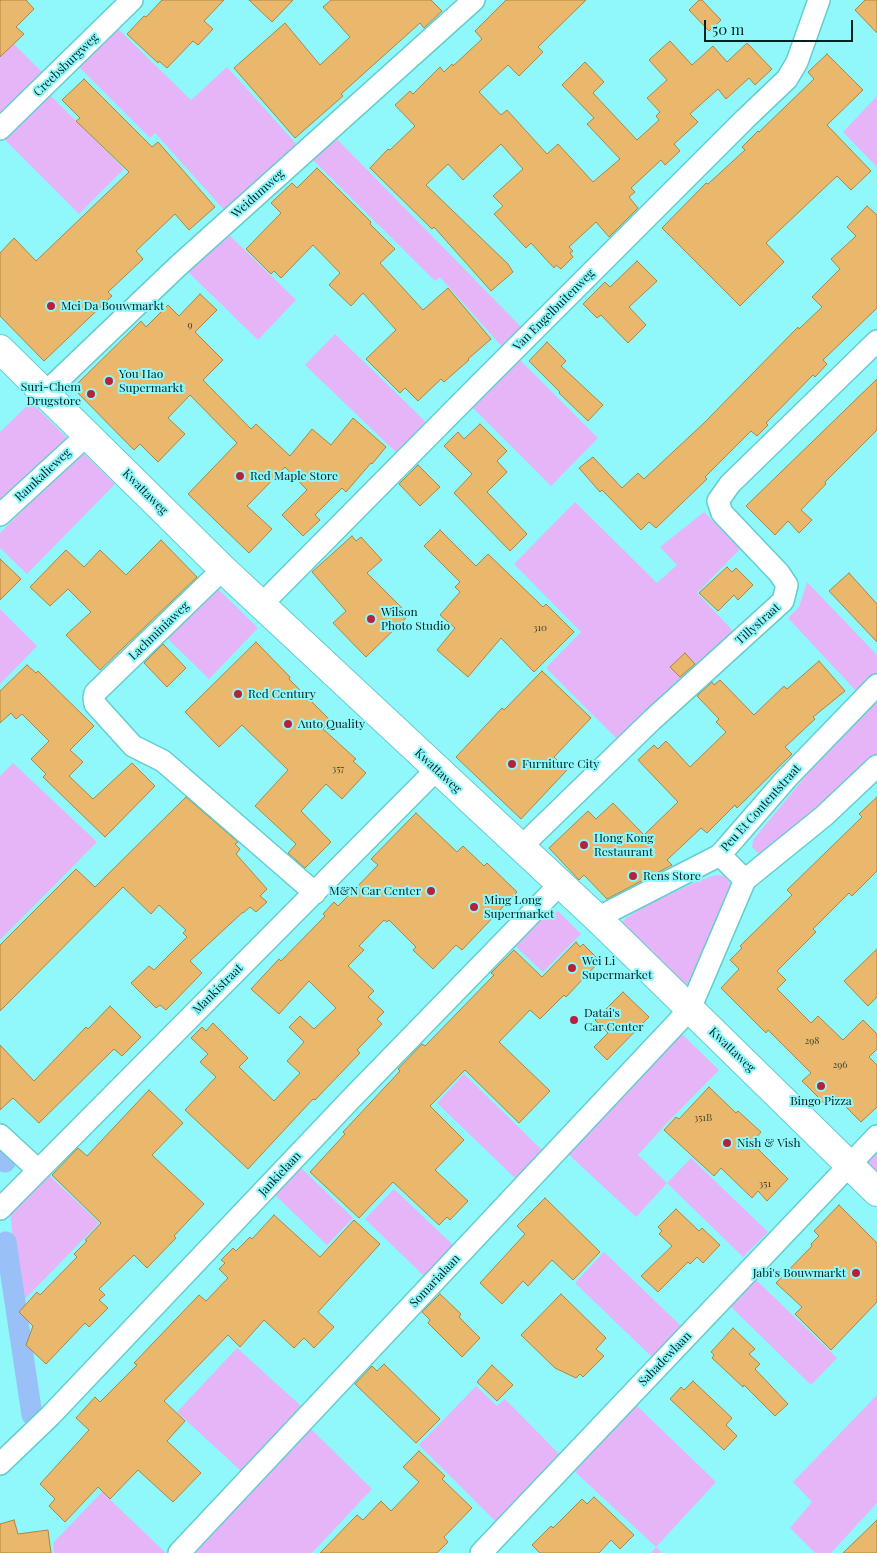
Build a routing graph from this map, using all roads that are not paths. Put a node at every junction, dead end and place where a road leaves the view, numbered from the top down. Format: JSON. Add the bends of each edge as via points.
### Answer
{"nodes":[{"id":1,"x":132,"y":0,"type":"edge"},
{"id":2,"x":474,"y":0,"type":"edge"},
{"id":3,"x":819,"y":0,"type":"edge"},
{"id":4,"x":0,"y":129,"type":"edge"},
{"id":5,"x":877,"y":340,"type":"edge"},
{"id":6,"x":0,"y":348,"type":"edge"},
{"id":7,"x":45,"y":393,"type":"junction"},
{"id":8,"x":86,"y":435,"type":"junction"},
{"id":9,"x":0,"y":515,"type":"edge"},
{"id":10,"x":223,"y":569,"type":"junction"},
{"id":11,"x":262,"y":604,"type":"junction"},
{"id":12,"x":877,"y":685,"type":"edge"},
{"id":13,"x":877,"y":766,"type":"edge"},
{"id":14,"x":436,"y":770,"type":"junction"},
{"id":15,"x":521,"y":847,"type":"junction"},
{"id":16,"x":720,"y":855,"type":"junction"},
{"id":17,"x":745,"y":880,"type":"junction"},
{"id":18,"x":560,"y":884,"type":"junction"},
{"id":19,"x":315,"y":893,"type":"junction"},
{"id":20,"x":597,"y":918,"type":"junction"},
{"id":21,"x":690,"y":1009,"type":"junction"},
{"id":22,"x":0,"y":1134,"type":"edge"},
{"id":23,"x":877,"y":1136,"type":"edge"},
{"id":24,"x":849,"y":1165,"type":"junction"},
{"id":25,"x":38,"y":1170,"type":"junction"},
{"id":26,"x":877,"y":1192,"type":"edge"},
{"id":27,"x":2,"y":1202,"type":"edge"},
{"id":28,"x":0,"y":1464,"type":"edge"},
{"id":29,"x":179,"y":1553,"type":"edge"},
{"id":30,"x":481,"y":1553,"type":"edge"}],
"edges":[{"from":1,"to":4,"type":"street","name":"Creebsburgweg"},
{"from":2,"to":7,"type":"street","name":"Weidumweg","via":[[178,266]]},
{"from":3,"to":11,"type":"street","name":"Van Engelbuitenweg","via":[[797,62],[787,79]]},
{"from":5,"to":15,"type":"street","name":"Tillystraat","via":[[730,484],[718,501],[722,513],[787,585],[783,601],[652,720]]},
{"from":6,"to":7,"type":"main road","name":"Kwattaweg"},
{"from":7,"to":8,"type":"main road","name":"Kwattaweg"},
{"from":8,"to":9,"type":"street","name":"Ramkalieweg"},
{"from":8,"to":10,"type":"main road","name":"Kwattaweg"},
{"from":10,"to":11,"type":"main road","name":"Kwattaweg"},
{"from":10,"to":19,"type":"street","name":"Lachminiaweg","via":[[96,693],[95,704],[133,746],[163,761]]},
{"from":11,"to":14,"type":"main road","name":"Kwattaweg"},
{"from":12,"to":16,"type":"street","name":"Peu Et Contentstraat","via":[[787,778]]},
{"from":13,"to":17,"type":"street","via":[[824,816]]},
{"from":14,"to":15,"type":"main road","name":"Kwattaweg"},
{"from":14,"to":19,"type":"street","name":"Mankistraat"},
{"from":15,"to":18,"type":"main road","name":"Kwattaweg"},
{"from":16,"to":17,"type":"street"},
{"from":16,"to":20,"type":"street","name":"Peu Et Contentstraat"},
{"from":17,"to":21,"type":"street"},
{"from":18,"to":20,"type":"main road","name":"Kwattaweg"},
{"from":18,"to":28,"type":"street","name":"Jankielaan"},
{"from":19,"to":25,"type":"street","name":"Mankistraat"},
{"from":20,"to":21,"type":"main road","name":"Kwattaweg"},
{"from":21,"to":24,"type":"main road","name":"Kwattaweg"},
{"from":21,"to":29,"type":"street","name":"Somarialaan"},
{"from":22,"to":25,"type":"street"},
{"from":23,"to":24,"type":"street","name":"Sahadewlaan"},
{"from":24,"to":26,"type":"main road","name":"Kwattaweg"},
{"from":24,"to":30,"type":"street","name":"Sahadewlaan"},
{"from":25,"to":27,"type":"street","name":"Mankistraat"}]}
